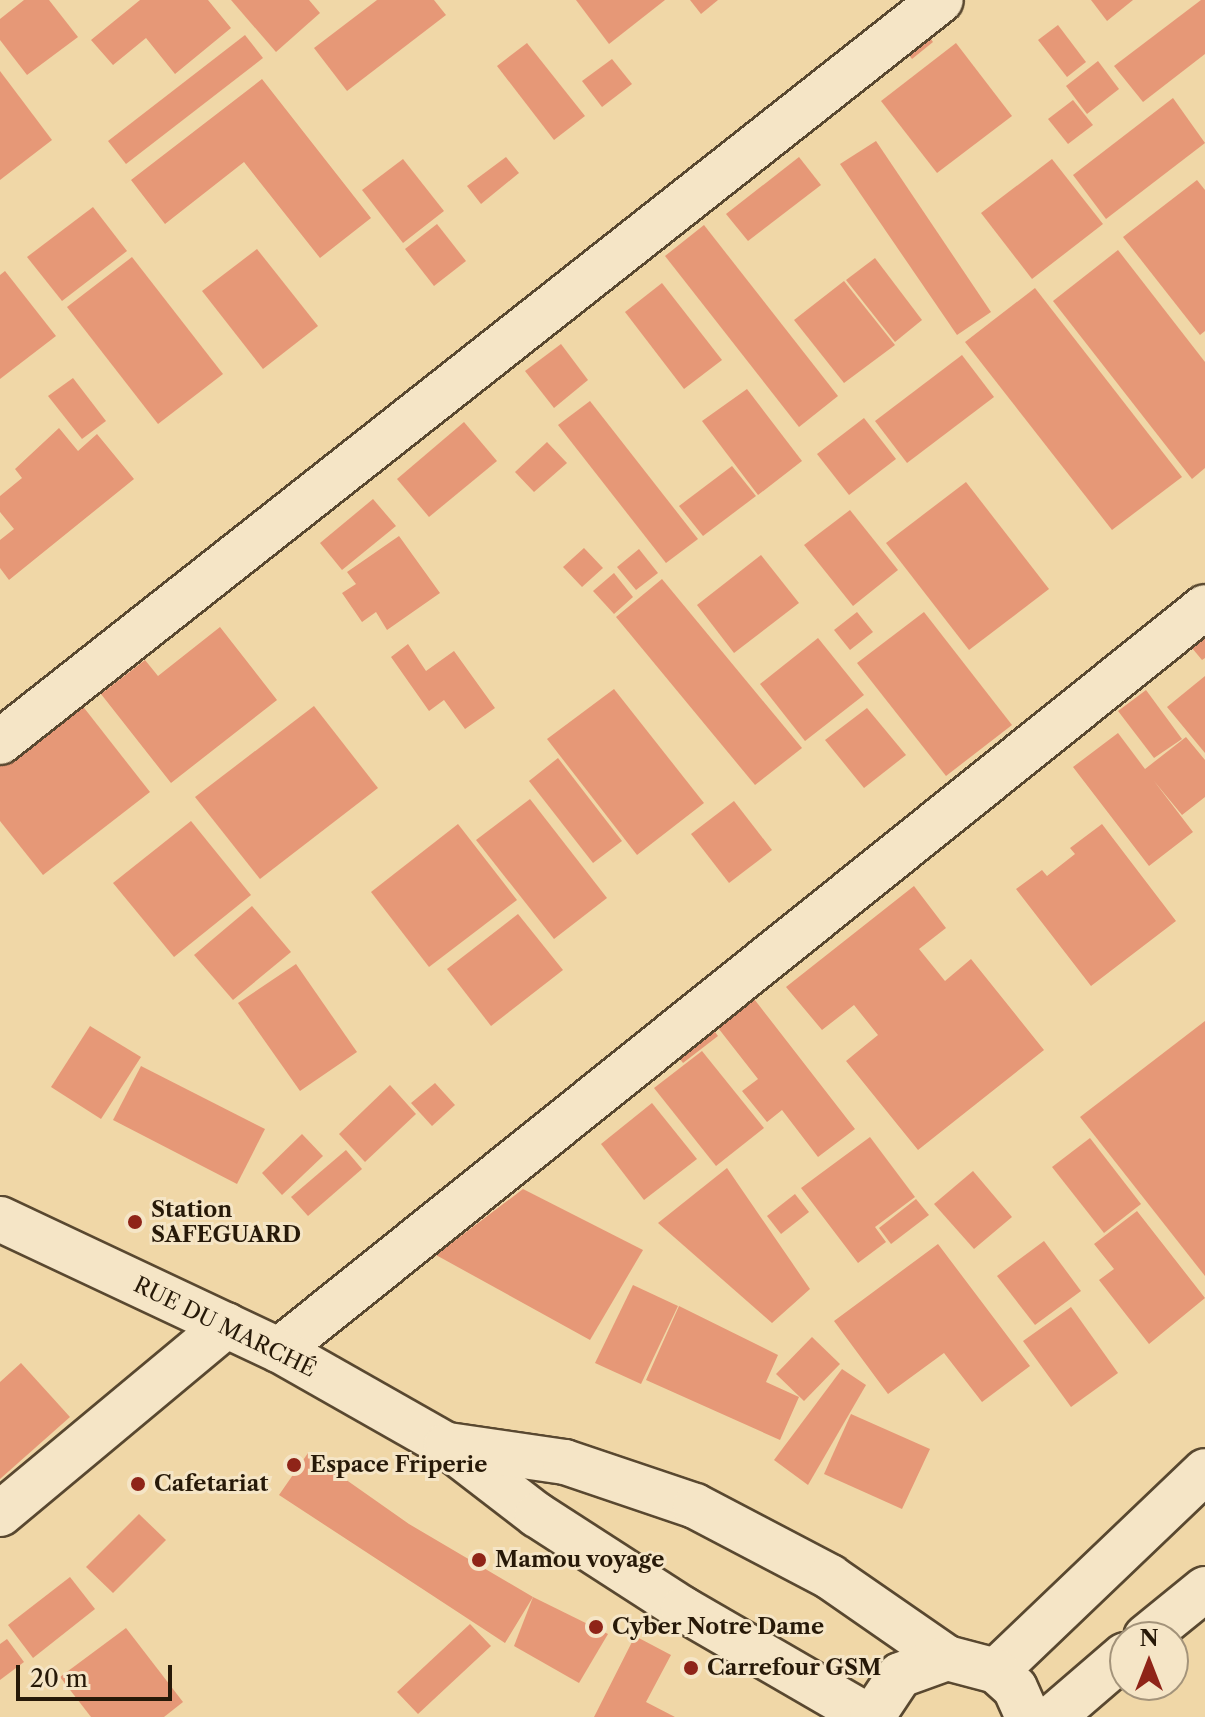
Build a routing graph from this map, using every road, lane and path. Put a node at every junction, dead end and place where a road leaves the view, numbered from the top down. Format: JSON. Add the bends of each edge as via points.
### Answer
{"nodes":[{"id":1,"x":941,"y":0,"type":"edge"},
{"id":2,"x":1205,"y":607,"type":"edge"},
{"id":3,"x":0,"y":742,"type":"edge"},
{"id":4,"x":0,"y":1219,"type":"edge"},
{"id":5,"x":227,"y":1325,"type":"junction"},
{"id":6,"x":279,"y":1350,"type":"junction"},
{"id":7,"x":446,"y":1445,"type":"junction"},
{"id":8,"x":1205,"y":1471,"type":"edge"},
{"id":9,"x":0,"y":1514,"type":"edge"},
{"id":10,"x":1205,"y":1589,"type":"edge"},
{"id":11,"x":1166,"y":1621,"type":"edge"},
{"id":12,"x":947,"y":1658,"type":"junction"},
{"id":13,"x":1109,"y":1669,"type":"edge"},
{"id":14,"x":996,"y":1671,"type":"junction"},
{"id":15,"x":870,"y":1717,"type":"edge"},
{"id":16,"x":1028,"y":1717,"type":"edge"},
{"id":17,"x":1053,"y":1717,"type":"edge"}],
"edges":[{"from":1,"to":3,"type":"street"},
{"from":2,"to":6,"type":"street"},
{"from":4,"to":5,"type":"street","name":"RUE DU MARCHÉ"},
{"from":5,"to":6,"type":"street","name":"RUE DU MARCHÉ"},
{"from":5,"to":9,"type":"street"},
{"from":6,"to":7,"type":"street","name":"RUE DU MARCHÉ"},
{"from":7,"to":12,"type":"street","name":"RUE DU MARCHÉ","via":[[565,1462],[695,1506],[830,1577]]},
{"from":7,"to":15,"type":"street","name":"RUE DU MARCHÉ","via":[[537,1515],[683,1609]]},
{"from":8,"to":14,"type":"street"},
{"from":10,"to":11,"type":"street"},
{"from":12,"to":14,"type":"street"},
{"from":12,"to":15,"type":"street","via":[[900,1675]]},
{"from":13,"to":17,"type":"street"},
{"from":14,"to":16,"type":"street","via":[[1015,1688]]}]}
